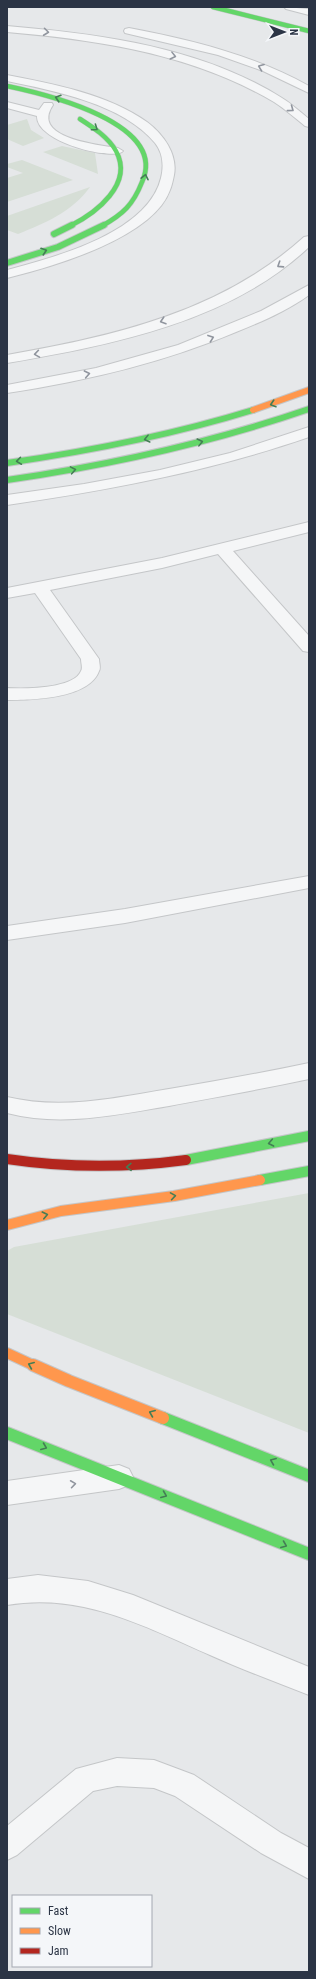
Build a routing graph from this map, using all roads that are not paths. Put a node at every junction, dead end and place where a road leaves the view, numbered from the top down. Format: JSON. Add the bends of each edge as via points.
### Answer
{"nodes":[{"id":1,"x":213,"y":7,"type":"edge"},
{"id":2,"x":287,"y":11,"type":"edge"},
{"id":3,"x":309,"y":21,"type":"edge"},
{"id":4,"x":7,"y":29,"type":"edge"},
{"id":5,"x":119,"y":29,"type":"dead end"},
{"id":6,"x":7,"y":78,"type":"edge"},
{"id":7,"x":309,"y":79,"type":"edge"},
{"id":8,"x":294,"y":82,"type":"junction"},
{"id":9,"x":7,"y":86,"type":"edge"},
{"id":10,"x":309,"y":90,"type":"edge"},
{"id":11,"x":7,"y":95,"type":"edge"},
{"id":12,"x":7,"y":105,"type":"edge"},
{"id":13,"x":45,"y":110,"type":"junction"},
{"id":14,"x":309,"y":124,"type":"edge"},
{"id":15,"x":118,"y":151,"type":"junction"},
{"id":16,"x":46,"y":237,"type":"dead end"},
{"id":17,"x":309,"y":240,"type":"edge"},
{"id":18,"x":7,"y":263,"type":"edge"},
{"id":19,"x":7,"y":274,"type":"edge"},
{"id":20,"x":309,"y":289,"type":"edge"},
{"id":21,"x":7,"y":359,"type":"edge"},
{"id":22,"x":7,"y":389,"type":"edge"},
{"id":23,"x":309,"y":390,"type":"edge"},
{"id":24,"x":309,"y":409,"type":"edge"},
{"id":25,"x":309,"y":432,"type":"edge"},
{"id":26,"x":7,"y":463,"type":"edge"},
{"id":27,"x":7,"y":480,"type":"edge"},
{"id":28,"x":7,"y":500,"type":"edge"},
{"id":29,"x":309,"y":527,"type":"edge"},
{"id":30,"x":222,"y":549,"type":"junction"},
{"id":31,"x":39,"y":587,"type":"junction"},
{"id":32,"x":7,"y":592,"type":"edge"},
{"id":33,"x":309,"y":647,"type":"edge"},
{"id":34,"x":7,"y":694,"type":"edge"},
{"id":35,"x":309,"y":882,"type":"edge"},
{"id":36,"x":7,"y":933,"type":"edge"},
{"id":37,"x":309,"y":1071,"type":"edge"},
{"id":38,"x":7,"y":1104,"type":"edge"},
{"id":39,"x":309,"y":1136,"type":"edge"},
{"id":40,"x":7,"y":1159,"type":"edge"},
{"id":41,"x":309,"y":1171,"type":"edge"},
{"id":42,"x":7,"y":1225,"type":"edge"},
{"id":43,"x":7,"y":1353,"type":"edge"},
{"id":44,"x":7,"y":1433,"type":"edge"},
{"id":45,"x":309,"y":1476,"type":"edge"},
{"id":46,"x":119,"y":1477,"type":"junction"},
{"id":47,"x":7,"y":1493,"type":"edge"},
{"id":48,"x":309,"y":1554,"type":"edge"},
{"id":49,"x":7,"y":1592,"type":"edge"},
{"id":50,"x":309,"y":1681,"type":"edge"},
{"id":51,"x":7,"y":1845,"type":"edge"},
{"id":52,"x":309,"y":1864,"type":"edge"}],
"edges":[{"from":1,"to":3,"type":"street"},
{"from":2,"to":3,"type":"street"},
{"from":4,"to":14,"type":"street","one_way":true,"via":[[80,36],[181,58],[225,73],[263,90],[294,110]]},
{"from":8,"to":5,"type":"street","one_way":true,"via":[[228,55]]},
{"from":6,"to":19,"type":"street","via":[[63,89],[123,112],[157,138],[169,164],[169,177],[161,196],[139,219],[120,232],[68,256]]},
{"from":7,"to":8,"type":"street"},
{"from":8,"to":10,"type":"street"},
{"from":18,"to":9,"type":"street","one_way":true,"via":[[58,247],[92,232],[118,215],[136,197],[145,180],[146,162],[140,145],[125,130],[104,116],[78,104]]},
{"from":11,"to":13,"type":"street"},
{"from":12,"to":13,"type":"lane"},
{"from":13,"to":15,"type":"street","one_way":true,"via":[[71,114],[100,130]]},
{"from":13,"to":15,"type":"lane","via":[[44,124],[55,134],[77,144]]},
{"from":15,"to":16,"type":"street","via":[[122,165],[120,179],[112,194],[99,208],[78,222]]},
{"from":17,"to":21,"type":"street","one_way":true,"via":[[284,262],[243,288],[190,312],[126,334],[53,352]]},
{"from":22,"to":20,"type":"street","one_way":true,"via":[[97,372],[158,356],[214,337],[262,316]]},
{"from":23,"to":26,"type":"street","one_way":true,"via":[[211,423],[137,441]]},
{"from":27,"to":24,"type":"street","one_way":true,"via":[[80,469],[169,450],[248,429]]},
{"from":25,"to":28,"type":"street","via":[[227,458],[152,476]]},
{"from":29,"to":30,"type":"street"},
{"from":30,"to":31,"type":"street"},
{"from":30,"to":33,"type":"street"},
{"from":31,"to":32,"type":"street"},
{"from":31,"to":34,"type":"street","via":[[90,658],[91,672],[87,678],[70,688]]},
{"from":35,"to":36,"type":"street","via":[[132,915]]},
{"from":37,"to":38,"type":"street","via":[[235,1087],[60,1113],[34,1111]]},
{"from":39,"to":40,"type":"street","one_way":true,"via":[[138,1166],[78,1168]]},
{"from":42,"to":41,"type":"street","one_way":true,"via":[[61,1211],[174,1196]]},
{"from":45,"to":43,"type":"street","one_way":true,"via":[[69,1381]]},
{"from":44,"to":46,"type":"street","one_way":true},
{"from":47,"to":46,"type":"street","one_way":true},
{"from":46,"to":48,"type":"street","one_way":true},
{"from":49,"to":50,"type":"street","via":[[43,1588],[75,1592],[108,1601],[152,1616]]},
{"from":51,"to":52,"type":"lane","via":[[86,1779],[118,1772],[154,1774],[184,1785],[271,1843]]}]}
